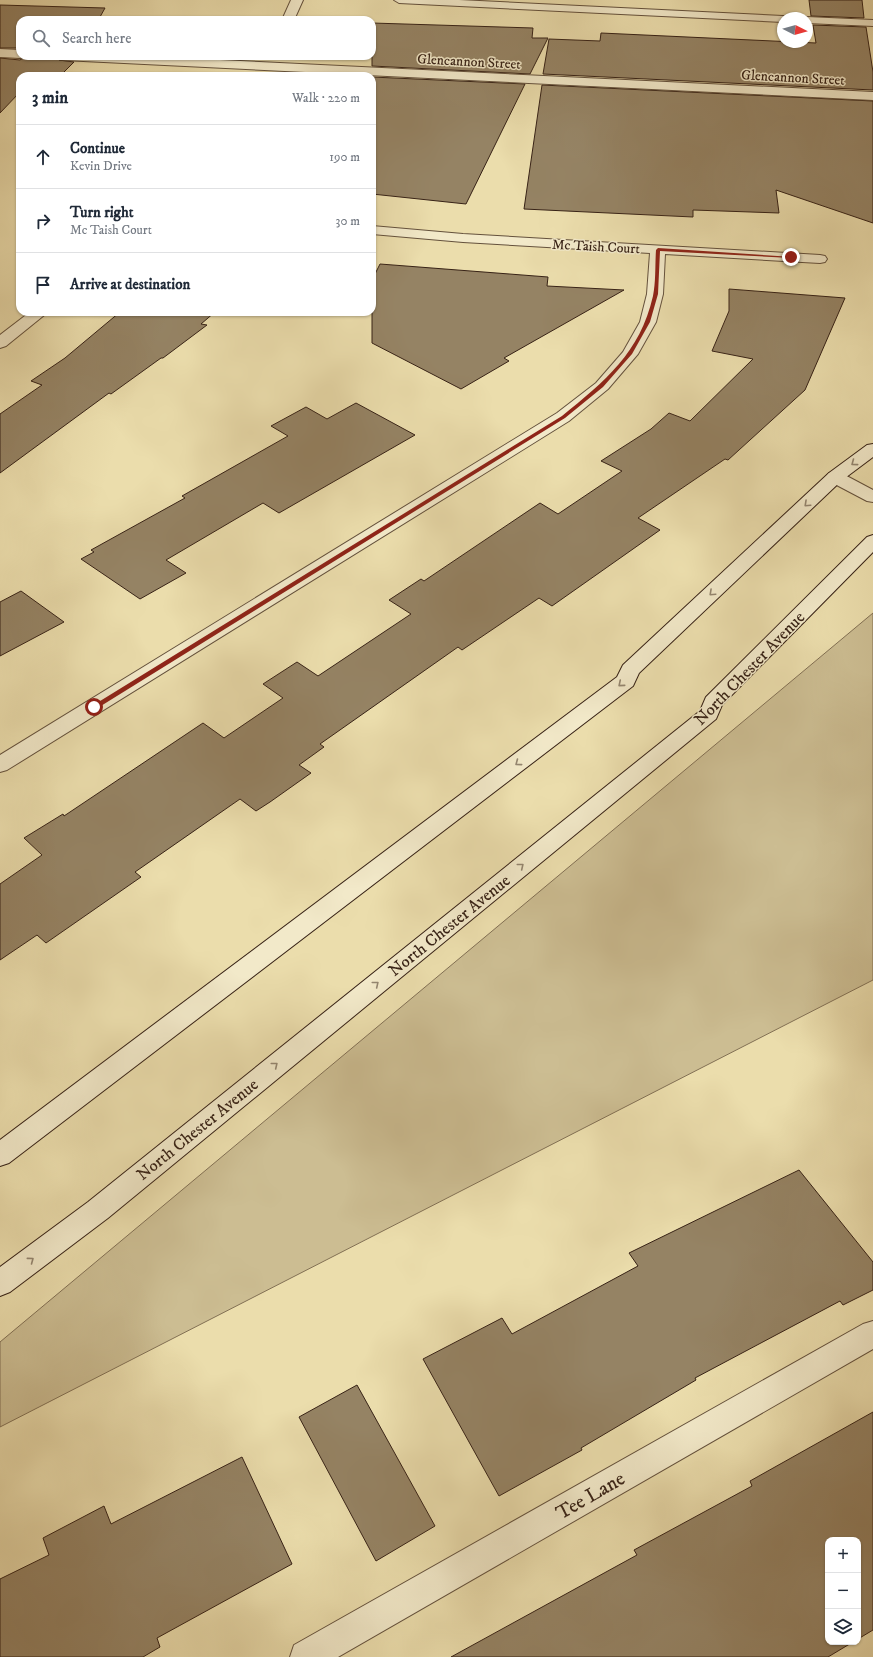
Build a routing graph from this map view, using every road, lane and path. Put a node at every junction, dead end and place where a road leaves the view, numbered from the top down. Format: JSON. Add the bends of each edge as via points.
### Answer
{"nodes":[{"id":1,"x":297,"y":0,"type":"edge"},
{"id":2,"x":399,"y":0,"type":"edge"},
{"id":3,"x":290,"y":16,"type":"edge"},
{"id":4,"x":777,"y":19,"type":"edge"},
{"id":5,"x":813,"y":20,"type":"edge"},
{"id":6,"x":873,"y":24,"type":"edge"},
{"id":7,"x":0,"y":53,"type":"edge"},
{"id":8,"x":16,"y":54,"type":"edge"},
{"id":9,"x":144,"y":60,"type":"edge"},
{"id":10,"x":266,"y":66,"type":"edge"},
{"id":11,"x":873,"y":96,"type":"edge"},
{"id":12,"x":376,"y":230,"type":"edge"},
{"id":13,"x":658,"y":250,"type":"junction"},
{"id":14,"x":820,"y":259,"type":"dead end"},
{"id":15,"x":35,"y":316,"type":"edge"},
{"id":16,"x":0,"y":343,"type":"edge"},
{"id":17,"x":873,"y":449,"type":"edge"},
{"id":18,"x":835,"y":477,"type":"junction"},
{"id":19,"x":873,"y":497,"type":"edge"},
{"id":20,"x":873,"y":541,"type":"edge"},
{"id":21,"x":0,"y":765,"type":"edge"},
{"id":22,"x":0,"y":1155,"type":"edge"},
{"id":23,"x":0,"y":1283,"type":"edge"},
{"id":24,"x":873,"y":1334,"type":"edge"},
{"id":25,"x":306,"y":1657,"type":"edge"}],
"edges":[{"from":1,"to":3,"type":"street"},
{"from":2,"to":4,"type":"lane"},
{"from":5,"to":6,"type":"lane"},
{"from":7,"to":8,"type":"street"},
{"from":9,"to":10,"type":"street","name":"Glencannon Street"},
{"from":10,"to":11,"type":"street","name":"Glencannon Street"},
{"from":12,"to":13,"type":"street","name":"Mc Taish Court"},
{"from":13,"to":14,"type":"street","name":"Mc Taish Court"},
{"from":13,"to":21,"type":"street","via":[[655,294],[648,322],[630,354],[602,386],[563,417]]},
{"from":15,"to":16,"type":"street"},
{"from":17,"to":18,"type":"street","one_way":true},
{"from":18,"to":19,"type":"street"},
{"from":18,"to":22,"type":"street","one_way":true,"via":[[630,670],[626,680]]},
{"from":23,"to":20,"type":"street","name":"North Chester Avenue","one_way":true,"via":[[98,1210],[709,714],[713,702]]},
{"from":24,"to":25,"type":"street","name":"Tee Lane"}]}
